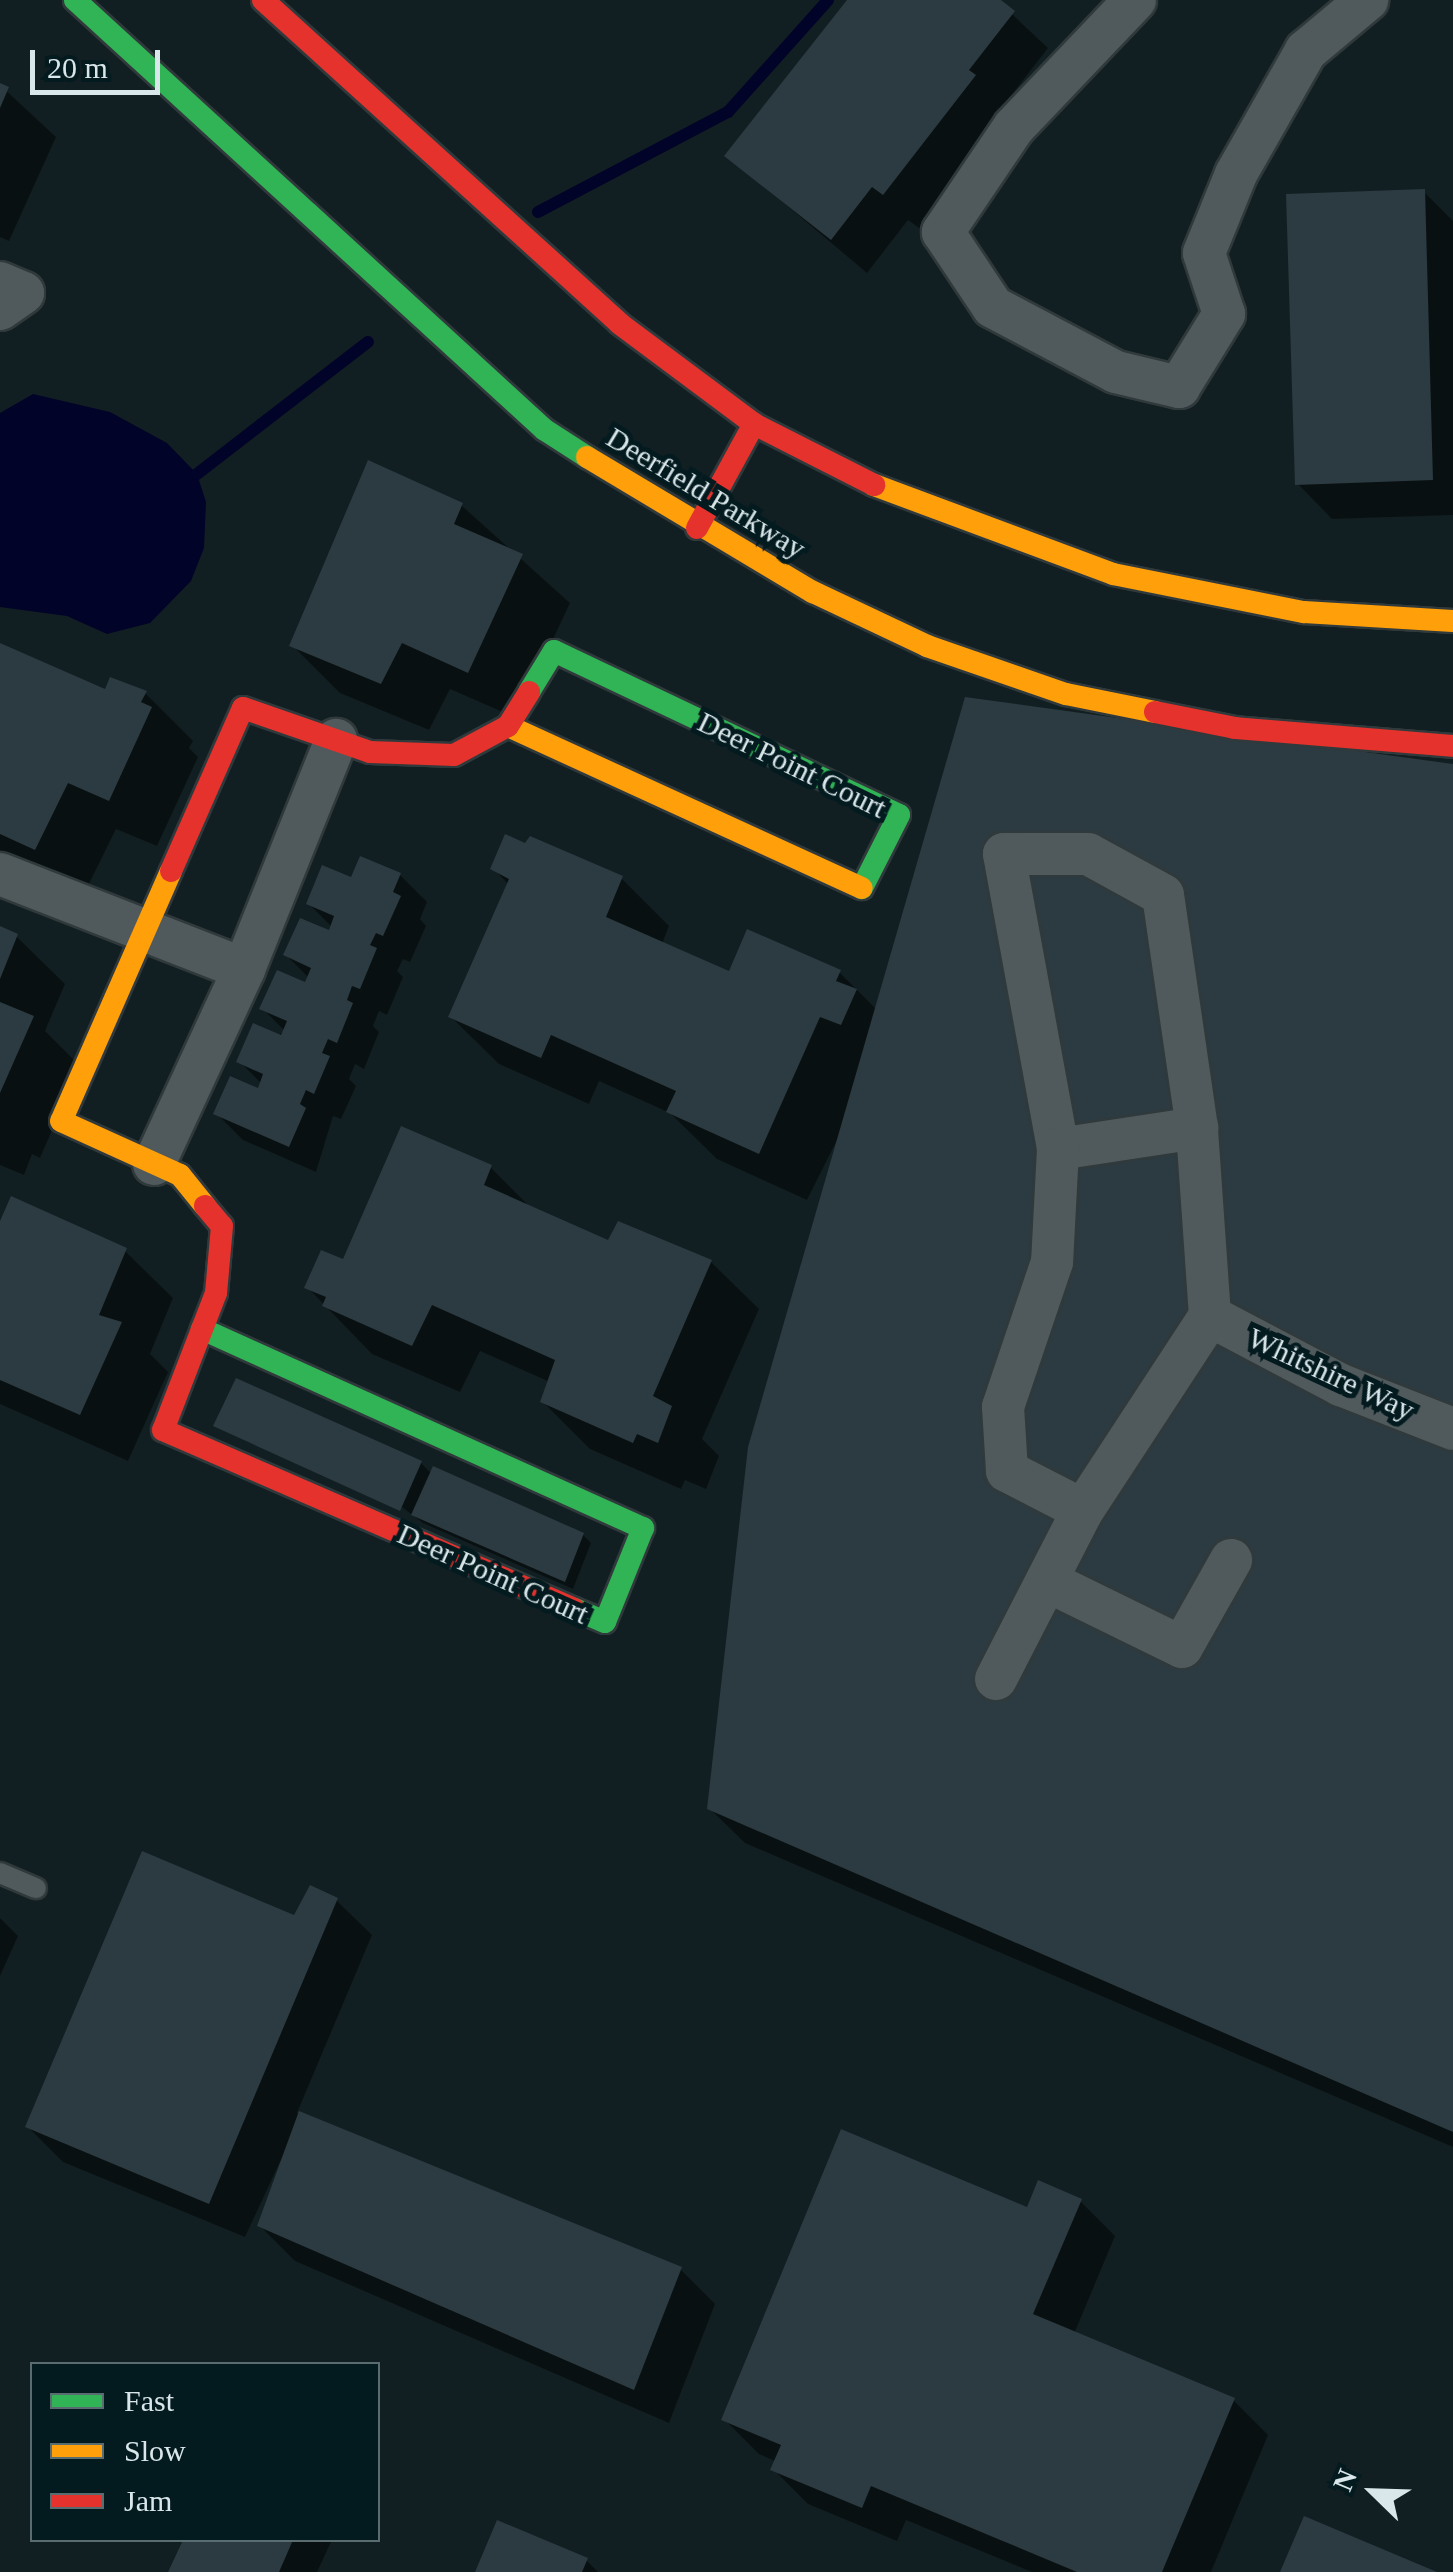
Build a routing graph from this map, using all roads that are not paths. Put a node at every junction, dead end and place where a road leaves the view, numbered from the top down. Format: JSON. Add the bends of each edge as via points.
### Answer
{"nodes":[{"id":1,"x":75,"y":0,"type":"edge"},
{"id":2,"x":263,"y":0,"type":"edge"},
{"id":3,"x":1134,"y":0,"type":"edge"},
{"id":4,"x":1367,"y":0,"type":"edge"},
{"id":5,"x":0,"y":284,"type":"edge"},
{"id":6,"x":0,"y":310,"type":"edge"},
{"id":7,"x":754,"y":424,"type":"junction"},
{"id":8,"x":697,"y":528,"type":"junction"},
{"id":9,"x":1453,"y":621,"type":"edge"},
{"id":10,"x":508,"y":726,"type":"junction"},
{"id":11,"x":336,"y":740,"type":"junction"},
{"id":12,"x":1453,"y":746,"type":"edge"},
{"id":13,"x":0,"y":874,"type":"edge"},
{"id":14,"x":145,"y":930,"type":"junction"},
{"id":15,"x":244,"y":969,"type":"junction"},
{"id":16,"x":1196,"y":1128,"type":"junction"},
{"id":17,"x":1058,"y":1149,"type":"junction"},
{"id":18,"x":154,"y":1164,"type":"junction"},
{"id":19,"x":1210,"y":1316,"type":"junction"},
{"id":20,"x":202,"y":1330,"type":"junction"},
{"id":21,"x":1453,"y":1429,"type":"edge"},
{"id":22,"x":1083,"y":1510,"type":"junction"},
{"id":23,"x":1231,"y":1560,"type":"dead end"},
{"id":24,"x":1047,"y":1581,"type":"junction"},
{"id":25,"x":996,"y":1679,"type":"dead end"},
{"id":26,"x":0,"y":1873,"type":"edge"},
{"id":27,"x":36,"y":1888,"type":"dead end"}],
"edges":[{"from":1,"to":8,"type":"street","name":"Deerfield Parkway","via":[[545,430]]},
{"from":2,"to":7,"type":"street","via":[[620,324]]},
{"from":3,"to":4,"type":"street","via":[[1014,127],[943,232],[993,307],[1116,372],[1179,387],[1224,314],[1204,254],[1236,174],[1306,51]]},
{"from":5,"to":6,"type":"street","via":[[23,293]]},
{"from":7,"to":8,"type":"street"},
{"from":7,"to":9,"type":"street","via":[[910,504],[1113,574],[1304,612]]},
{"from":8,"to":12,"type":"street","name":"Deerfield Parkway","via":[[927,646],[1066,694],[1235,728]]},
{"from":10,"to":10,"type":"street","name":"Deer Point Court","via":[[865,889],[898,816],[554,651]]},
{"from":10,"to":11,"type":"street","name":"Deer Point Court","via":[[454,756],[370,752]]},
{"from":11,"to":14,"type":"street","name":"Deer Point Court","via":[[243,708]]},
{"from":11,"to":15,"type":"street"},
{"from":13,"to":14,"type":"street"},
{"from":14,"to":15,"type":"street"},
{"from":14,"to":18,"type":"street","name":"Deer Point Court","via":[[61,1121]]},
{"from":15,"to":18,"type":"street"},
{"from":16,"to":17,"type":"street"},
{"from":16,"to":17,"type":"street","via":[[1163,895],[1088,854],[1004,854]]},
{"from":16,"to":19,"type":"street"},
{"from":17,"to":22,"type":"street","via":[[1052,1262],[1003,1407],[1007,1471]]},
{"from":18,"to":20,"type":"street","name":"Deer Point Court","via":[[180,1175],[222,1226],[216,1293]]},
{"from":19,"to":21,"type":"street","name":"Whitshire Way","via":[[1342,1385]]},
{"from":19,"to":22,"type":"street"},
{"from":20,"to":20,"type":"street","name":"Deer Point Court","via":[[163,1430],[605,1622],[643,1528]]},
{"from":22,"to":24,"type":"street"},
{"from":23,"to":24,"type":"street","via":[[1182,1647]]},
{"from":24,"to":25,"type":"street"},
{"from":26,"to":27,"type":"lane"}]}
